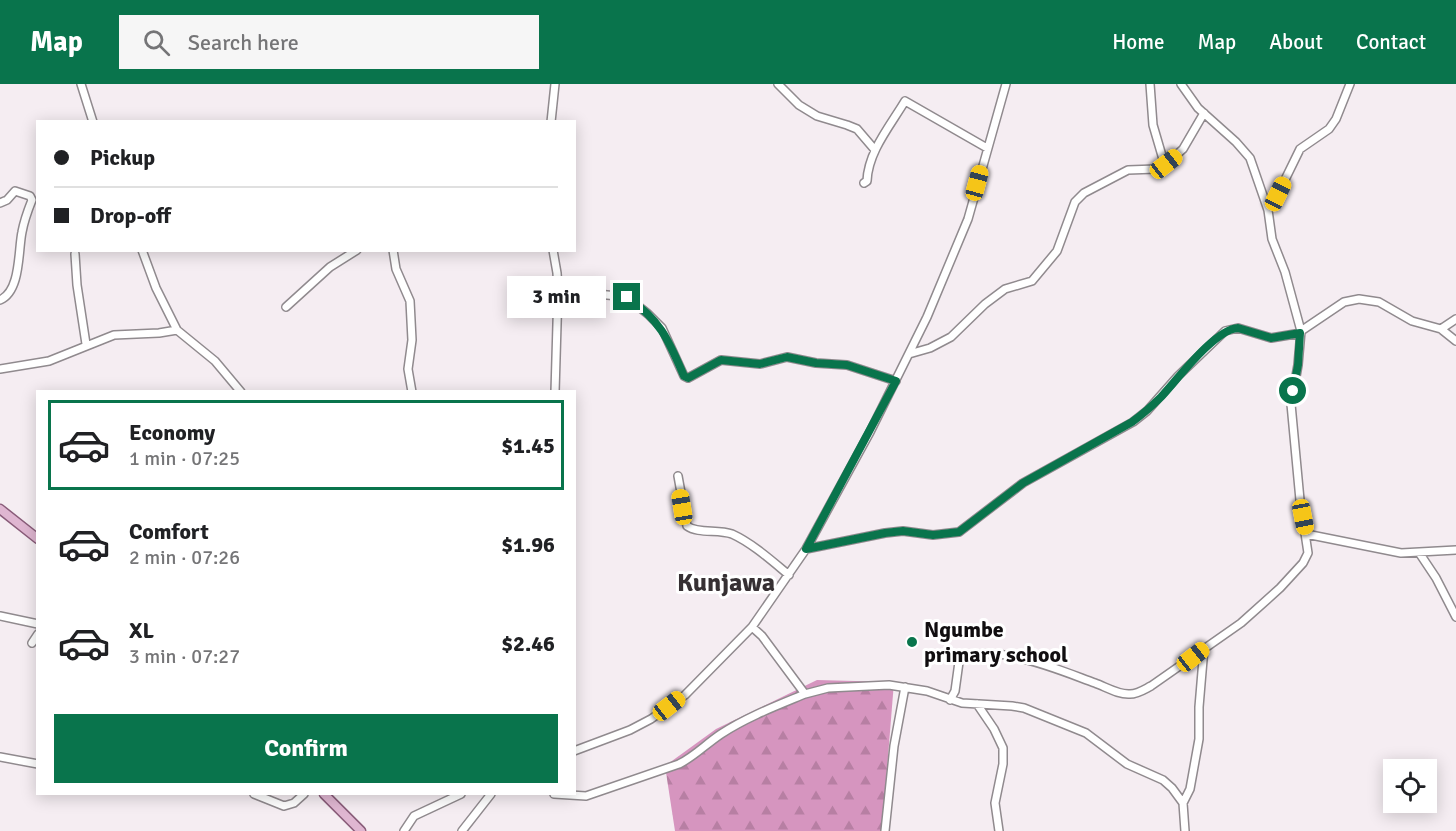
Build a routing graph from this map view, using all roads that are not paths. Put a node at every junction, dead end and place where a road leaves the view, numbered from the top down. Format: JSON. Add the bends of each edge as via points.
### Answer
{"nodes":[{"id":1,"x":81,"y":84,"type":"edge"},
{"id":2,"x":778,"y":84,"type":"edge"},
{"id":3,"x":1006,"y":84,"type":"edge"},
{"id":4,"x":1150,"y":84,"type":"edge"},
{"id":5,"x":1181,"y":84,"type":"edge"},
{"id":6,"x":1350,"y":84,"type":"edge"},
{"id":7,"x":553,"y":85,"type":"edge"},
{"id":8,"x":1204,"y":113,"type":"junction"},
{"id":9,"x":92,"y":120,"type":"edge"},
{"id":10,"x":551,"y":120,"type":"edge"},
{"id":11,"x":987,"y":148,"type":"junction"},
{"id":12,"x":875,"y":150,"type":"junction"},
{"id":13,"x":1166,"y":164,"type":"junction"},
{"id":14,"x":864,"y":183,"type":"dead end"},
{"id":15,"x":0,"y":203,"type":"edge"},
{"id":16,"x":1268,"y":210,"type":"junction"},
{"id":17,"x":143,"y":252,"type":"edge"},
{"id":18,"x":354,"y":252,"type":"edge"},
{"id":19,"x":393,"y":252,"type":"edge"},
{"id":20,"x":553,"y":252,"type":"edge"},
{"id":21,"x":75,"y":254,"type":"dead end"},
{"id":22,"x":558,"y":290,"type":"junction"},
{"id":23,"x":0,"y":300,"type":"edge"},
{"id":24,"x":286,"y":307,"type":"dead end"},
{"id":25,"x":1456,"y":319,"type":"edge"},
{"id":26,"x":1441,"y":328,"type":"junction"},
{"id":27,"x":177,"y":330,"type":"junction"},
{"id":28,"x":1301,"y":332,"type":"junction"},
{"id":29,"x":1456,"y":341,"type":"edge"},
{"id":30,"x":86,"y":345,"type":"junction"},
{"id":31,"x":909,"y":354,"type":"junction"},
{"id":32,"x":0,"y":369,"type":"edge"},
{"id":33,"x":896,"y":381,"type":"junction"},
{"id":34,"x":239,"y":390,"type":"edge"},
{"id":35,"x":412,"y":390,"type":"edge"},
{"id":36,"x":555,"y":390,"type":"edge"},
{"id":37,"x":678,"y":476,"type":"dead end"},
{"id":38,"x":0,"y":508,"type":"edge"},
{"id":39,"x":1306,"y":534,"type":"junction"},
{"id":40,"x":36,"y":538,"type":"edge"},
{"id":41,"x":806,"y":549,"type":"junction"},
{"id":42,"x":1456,"y":550,"type":"edge"},
{"id":43,"x":1420,"y":554,"type":"junction"},
{"id":44,"x":789,"y":575,"type":"junction"},
{"id":45,"x":0,"y":616,"type":"edge"},
{"id":46,"x":1456,"y":617,"type":"edge"},
{"id":47,"x":36,"y":624,"type":"edge"},
{"id":48,"x":752,"y":627,"type":"junction"},
{"id":49,"x":36,"y":637,"type":"edge"},
{"id":50,"x":32,"y":643,"type":"dead end"},
{"id":51,"x":1204,"y":648,"type":"junction"},
{"id":52,"x":905,"y":687,"type":"junction"},
{"id":53,"x":805,"y":694,"type":"junction"},
{"id":54,"x":950,"y":700,"type":"junction"},
{"id":55,"x":976,"y":704,"type":"junction"},
{"id":56,"x":576,"y":750,"type":"edge"},
{"id":57,"x":0,"y":757,"type":"edge"},
{"id":58,"x":36,"y":764,"type":"edge"},
{"id":59,"x":256,"y":795,"type":"edge"},
{"id":60,"x":303,"y":795,"type":"edge"},
{"id":61,"x":325,"y":795,"type":"edge"},
{"id":62,"x":458,"y":795,"type":"edge"},
{"id":63,"x":490,"y":795,"type":"edge"},
{"id":64,"x":570,"y":795,"type":"edge"},
{"id":65,"x":1183,"y":803,"type":"junction"},
{"id":66,"x":361,"y":831,"type":"edge"},
{"id":67,"x":404,"y":831,"type":"edge"},
{"id":68,"x":462,"y":831,"type":"edge"},
{"id":69,"x":885,"y":831,"type":"edge"},
{"id":70,"x":999,"y":831,"type":"edge"},
{"id":71,"x":1185,"y":831,"type":"edge"}],
"edges":[{"from":1,"to":9,"type":"street"},
{"from":2,"to":12,"type":"street","via":[[817,116],[857,129]]},
{"from":3,"to":11,"type":"street"},
{"from":4,"to":13,"type":"street","via":[[1153,125]]},
{"from":5,"to":8,"type":"street"},
{"from":6,"to":16,"type":"street","via":[[1336,119],[1329,129],[1300,149]]},
{"from":7,"to":10,"type":"street"},
{"from":8,"to":13,"type":"street","via":[[1183,149]]},
{"from":8,"to":16,"type":"street","via":[[1250,158]]},
{"from":11,"to":12,"type":"street","via":[[905,101]]},
{"from":11,"to":31,"type":"street","via":[[968,219]]},
{"from":12,"to":14,"type":"street"},
{"from":13,"to":31,"type":"street","via":[[1164,168],[1128,170],[1084,192],[1075,202],[1057,251],[1032,281],[1005,289],[946,340]]},
{"from":15,"to":23,"type":"street","via":[[15,191],[32,200],[21,233],[19,265],[10,291]]},
{"from":16,"to":28,"type":"street","via":[[1272,239]]},
{"from":17,"to":27,"type":"street"},
{"from":18,"to":24,"type":"street","via":[[323,273]]},
{"from":19,"to":35,"type":"street","via":[[410,301],[412,340],[408,369]]},
{"from":20,"to":22,"type":"street"},
{"from":21,"to":30,"type":"street"},
{"from":22,"to":33,"type":"street","via":[[627,297],[662,328],[688,378],[721,360],[760,364],[787,357],[847,365]]},
{"from":22,"to":36,"type":"street"},
{"from":25,"to":26,"type":"street"},
{"from":26,"to":28,"type":"street","via":[[1412,321],[1380,302],[1359,299],[1344,302]]},
{"from":26,"to":29,"type":"street"},
{"from":27,"to":30,"type":"street","via":[[118,334]]},
{"from":27,"to":34,"type":"street","via":[[215,361]]},
{"from":28,"to":39,"type":"street","via":[[1291,404]]},
{"from":28,"to":41,"type":"street","via":[[1271,338],[1238,328],[1225,331],[1147,411],[1023,483],[959,532],[933,535],[903,531]]},
{"from":30,"to":32,"type":"street","via":[[49,361]]},
{"from":31,"to":33,"type":"street"},
{"from":33,"to":41,"type":"street"},
{"from":37,"to":44,"type":"street","via":[[687,526],[733,535]]},
{"from":38,"to":40,"type":"main road"},
{"from":39,"to":43,"type":"street","via":[[1384,551]]},
{"from":39,"to":51,"type":"street","via":[[1308,553],[1303,563],[1241,623]]},
{"from":41,"to":44,"type":"street"},
{"from":42,"to":43,"type":"street"},
{"from":43,"to":46,"type":"street"},
{"from":44,"to":48,"type":"street"},
{"from":45,"to":47,"type":"street"},
{"from":48,"to":53,"type":"street"},
{"from":48,"to":56,"type":"street","via":[[669,706],[630,730]]},
{"from":49,"to":50,"type":"street"},
{"from":51,"to":54,"type":"street","via":[[1151,686],[1131,694],[1032,662],[997,654],[971,655],[959,662]]},
{"from":51,"to":65,"type":"street","via":[[1199,739],[1190,789]]},
{"from":52,"to":53,"type":"street","via":[[862,685]]},
{"from":52,"to":54,"type":"street"},
{"from":52,"to":69,"type":"street"},
{"from":53,"to":64,"type":"street","via":[[731,728],[679,764],[586,796]]},
{"from":54,"to":55,"type":"street"},
{"from":55,"to":65,"type":"street","via":[[1024,708],[1074,727],[1127,764],[1163,780]]},
{"from":55,"to":70,"type":"street","via":[[1003,748],[995,803]]},
{"from":57,"to":58,"type":"street"},
{"from":59,"to":60,"type":"street","via":[[284,806]]},
{"from":61,"to":66,"type":"main road"},
{"from":62,"to":67,"type":"street","via":[[414,816]]},
{"from":63,"to":68,"type":"street"},
{"from":65,"to":71,"type":"street"}]}
